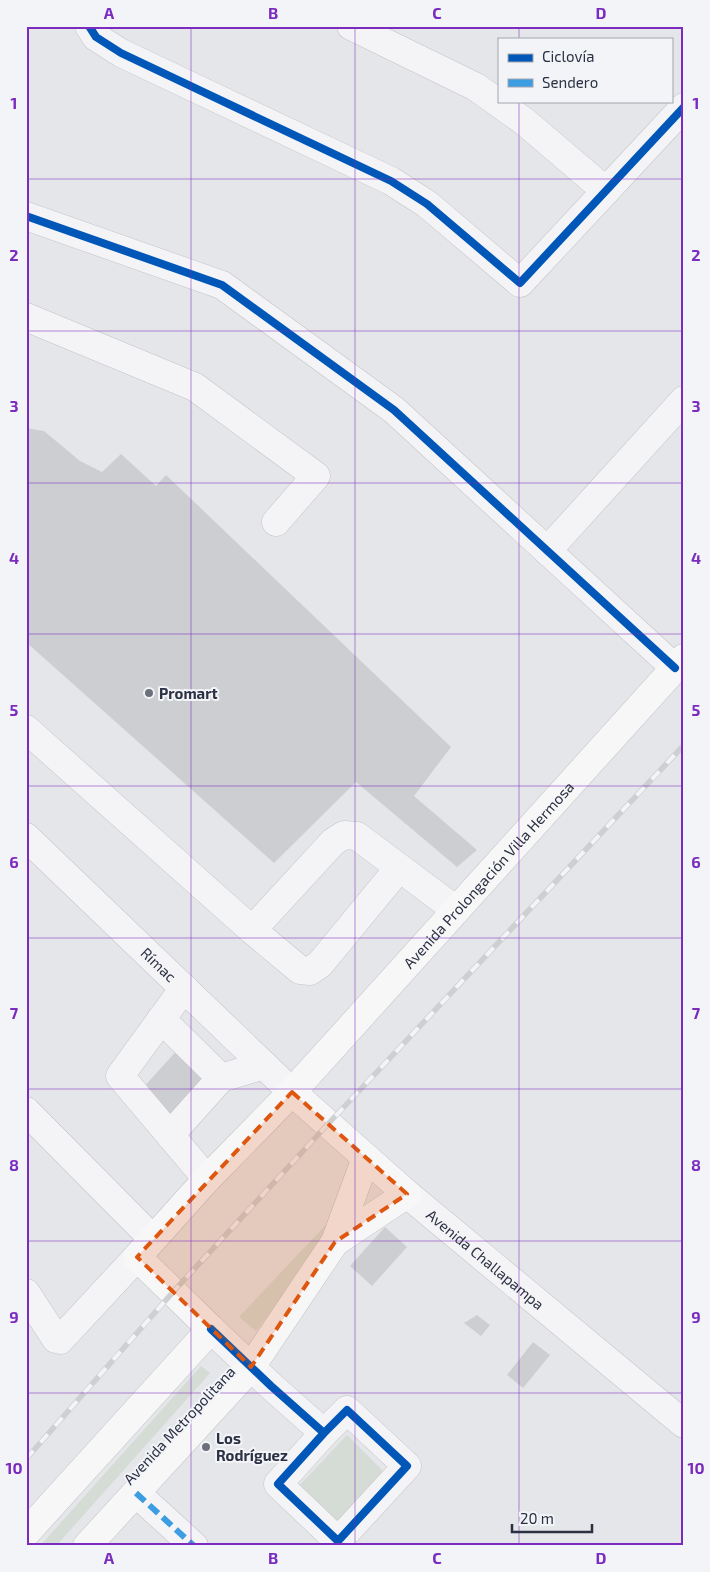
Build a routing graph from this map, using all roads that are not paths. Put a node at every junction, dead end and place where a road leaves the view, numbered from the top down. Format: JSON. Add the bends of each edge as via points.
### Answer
{"nodes":[{"id":1,"x":89,"y":26,"type":"edge"},
{"id":2,"x":350,"y":26,"type":"edge"},
{"id":3,"x":684,"y":106,"type":"edge"},
{"id":4,"x":606,"y":191,"type":"junction"},
{"id":5,"x":26,"y":216,"type":"edge"},
{"id":6,"x":26,"y":317,"type":"edge"},
{"id":7,"x":684,"y":400,"type":"edge"},
{"id":8,"x":276,"y":522,"type":"dead end"},
{"id":9,"x":547,"y":551,"type":"junction"},
{"id":10,"x":679,"y":663,"type":"edge"},
{"id":11,"x":26,"y":729,"type":"edge"},
{"id":12,"x":26,"y":837,"type":"edge"},
{"id":13,"x":399,"y":868,"type":"junction"},
{"id":14,"x":456,"y":910,"type":"junction"},
{"id":15,"x":252,"y":930,"type":"junction"},
{"id":16,"x":184,"y":988,"type":"junction"},
{"id":17,"x":161,"y":1019,"type":"junction"},
{"id":18,"x":264,"y":1065,"type":"junction"},
{"id":19,"x":221,"y":1078,"type":"junction"},
{"id":20,"x":292,"y":1092,"type":"junction"},
{"id":21,"x":26,"y":1111,"type":"edge"},
{"id":22,"x":170,"y":1136,"type":"junction"},
{"id":23,"x":366,"y":1158,"type":"junction"},
{"id":24,"x":207,"y":1179,"type":"junction"},
{"id":25,"x":407,"y":1194,"type":"junction"},
{"id":26,"x":335,"y":1242,"type":"junction"},
{"id":27,"x":145,"y":1248,"type":"junction"},
{"id":28,"x":26,"y":1293,"type":"edge"},
{"id":29,"x":211,"y":1329,"type":"junction"},
{"id":30,"x":251,"y":1367,"type":"junction"},
{"id":31,"x":684,"y":1424,"type":"edge"},
{"id":32,"x":324,"y":1433,"type":"junction"},
{"id":33,"x":136,"y":1493,"type":"junction"},
{"id":34,"x":26,"y":1533,"type":"edge"},
{"id":35,"x":87,"y":1546,"type":"edge"},
{"id":36,"x":194,"y":1546,"type":"edge"}],
"edges":[{"from":1,"to":4,"type":"street","via":[[96,37],[121,53],[391,181],[428,204],[520,283]]},
{"from":2,"to":4,"type":"street","via":[[476,87],[525,122]]},
{"from":3,"to":4,"type":"street"},
{"from":5,"to":9,"type":"street","via":[[222,285],[394,410]]},
{"from":6,"to":8,"type":"street","via":[[195,386],[316,476]]},
{"from":7,"to":9,"type":"street"},
{"from":9,"to":10,"type":"street"},
{"from":10,"to":14,"type":"main road","name":"Avenida Prolongación Villa Hermosa"},
{"from":11,"to":15,"type":"street"},
{"from":12,"to":16,"type":"street","name":"Rímac"},
{"from":13,"to":14,"type":"street"},
{"from":13,"to":15,"type":"street","via":[[357,836],[344,835]]},
{"from":13,"to":15,"type":"street","via":[[320,964],[310,971],[300,970]]},
{"from":14,"to":20,"type":"main road","name":"Avenida Prolongación Villa Hermosa"},
{"from":16,"to":17,"type":"street"},
{"from":16,"to":18,"type":"street","name":"Rímac"},
{"from":17,"to":19,"type":"street"},
{"from":17,"to":22,"type":"street","via":[[120,1076]]},
{"from":18,"to":19,"type":"street"},
{"from":18,"to":20,"type":"street","name":"Rímac"},
{"from":19,"to":22,"type":"street"},
{"from":20,"to":23,"type":"main road","name":"Avenida Challapampa"},
{"from":20,"to":24,"type":"main road"},
{"from":21,"to":27,"type":"street"},
{"from":22,"to":24,"type":"street"},
{"from":23,"to":25,"type":"main road","name":"Avenida Challapampa"},
{"from":23,"to":26,"type":"main road","name":"Avenida Metropolitana"},
{"from":24,"to":27,"type":"main road"},
{"from":25,"to":26,"type":"main road","name":"Avenida Metropolitana"},
{"from":25,"to":31,"type":"street","name":"Avenida Challapampa"},
{"from":26,"to":30,"type":"main road","name":"Avenida Metropolitana"},
{"from":27,"to":28,"type":"street","via":[[60,1340]]},
{"from":27,"to":29,"type":"main road"},
{"from":29,"to":30,"type":"street"},
{"from":29,"to":34,"type":"main road"},
{"from":30,"to":32,"type":"street"},
{"from":30,"to":33,"type":"main road","name":"Avenida Metropolitana"},
{"from":32,"to":32,"type":"street","via":[[278,1484],[338,1541],[407,1466],[347,1410]]},
{"from":33,"to":35,"type":"main road","name":"Avenida Metropolitana"},
{"from":33,"to":36,"type":"street"}]}
